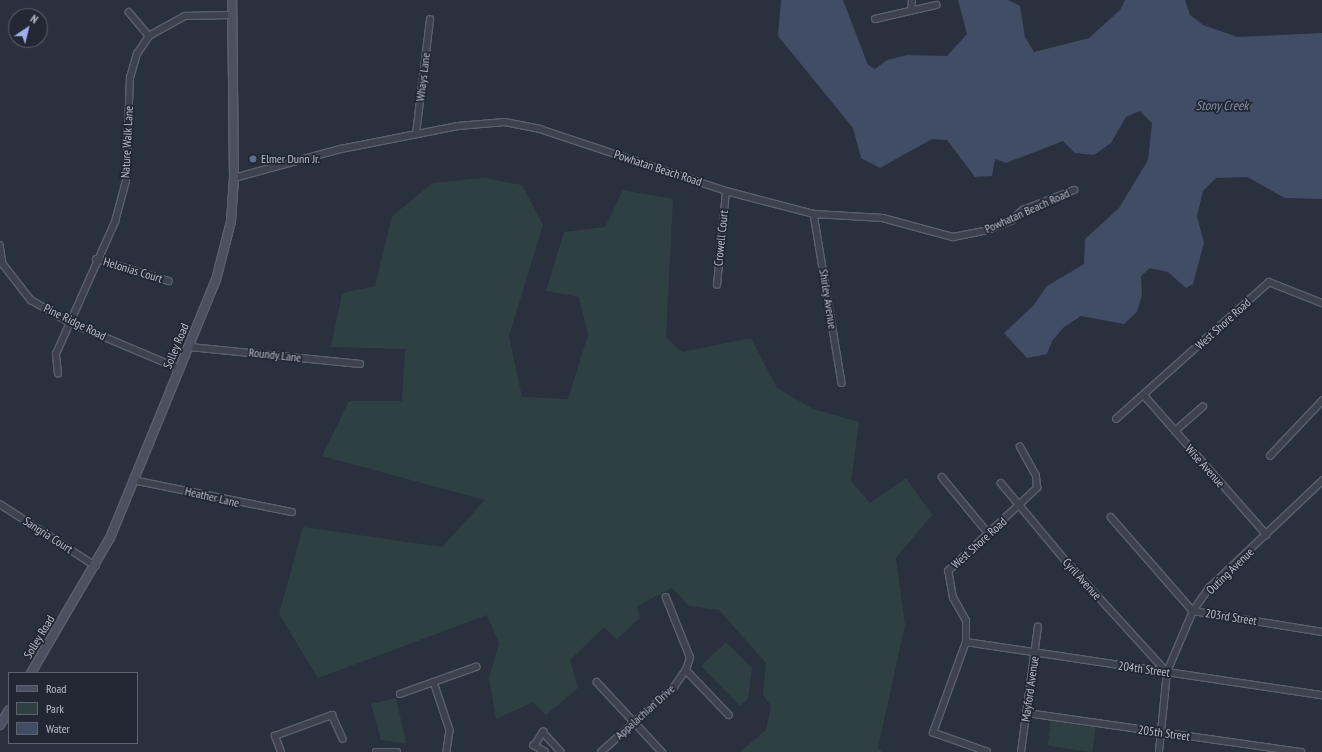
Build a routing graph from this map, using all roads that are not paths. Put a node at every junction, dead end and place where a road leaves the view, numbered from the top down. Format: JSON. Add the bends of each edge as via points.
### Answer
{"nodes":[{"id":1,"x":232,"y":0,"type":"edge"},
{"id":2,"x":912,"y":0,"type":"edge"},
{"id":3,"x":936,"y":5,"type":"dead end"},
{"id":4,"x":911,"y":11,"type":"junction"},
{"id":5,"x":129,"y":12,"type":"dead end"},
{"id":6,"x":232,"y":15,"type":"junction"},
{"id":7,"x":875,"y":19,"type":"dead end"},
{"id":8,"x":430,"y":20,"type":"dead end"},
{"id":9,"x":150,"y":36,"type":"junction"},
{"id":10,"x":416,"y":134,"type":"junction"},
{"id":11,"x":234,"y":178,"type":"junction"},
{"id":12,"x":1074,"y":190,"type":"dead end"},
{"id":13,"x":726,"y":191,"type":"junction"},
{"id":14,"x":814,"y":214,"type":"junction"},
{"id":15,"x":0,"y":246,"type":"edge"},
{"id":16,"x":96,"y":259,"type":"junction"},
{"id":17,"x":169,"y":281,"type":"dead end"},
{"id":18,"x":717,"y":285,"type":"dead end"},
{"id":19,"x":1322,"y":302,"type":"edge"},
{"id":20,"x":69,"y":322,"type":"junction"},
{"id":21,"x":190,"y":347,"type":"junction"},
{"id":22,"x":360,"y":364,"type":"dead end"},
{"id":23,"x":180,"y":369,"type":"junction"},
{"id":24,"x":58,"y":374,"type":"dead end"},
{"id":25,"x":842,"y":383,"type":"dead end"},
{"id":26,"x":1144,"y":395,"type":"junction"},
{"id":27,"x":1322,"y":401,"type":"edge"},
{"id":28,"x":1203,"y":407,"type":"dead end"},
{"id":29,"x":1116,"y":419,"type":"dead end"},
{"id":30,"x":1175,"y":431,"type":"junction"},
{"id":31,"x":1020,"y":447,"type":"dead end"},
{"id":32,"x":1270,"y":456,"type":"dead end"},
{"id":33,"x":942,"y":477,"type":"dead end"},
{"id":34,"x":133,"y":480,"type":"junction"},
{"id":35,"x":1001,"y":483,"type":"dead end"},
{"id":36,"x":1321,"y":484,"type":"edge"},
{"id":37,"x":0,"y":504,"type":"edge"},
{"id":38,"x":1020,"y":506,"type":"junction"},
{"id":39,"x":292,"y":512,"type":"dead end"},
{"id":40,"x":1111,"y":517,"type":"dead end"},
{"id":41,"x":989,"y":534,"type":"junction"},
{"id":42,"x":1267,"y":535,"type":"junction"},
{"id":43,"x":96,"y":566,"type":"junction"},
{"id":44,"x":666,"y":598,"type":"dead end"},
{"id":45,"x":1193,"y":611,"type":"junction"},
{"id":46,"x":1038,"y":627,"type":"dead end"},
{"id":47,"x":1322,"y":632,"type":"edge"},
{"id":48,"x":966,"y":642,"type":"junction"},
{"id":49,"x":1036,"y":655,"type":"junction"},
{"id":50,"x":476,"y":667,"type":"dead end"},
{"id":51,"x":686,"y":670,"type":"junction"},
{"id":52,"x":32,"y":672,"type":"edge"},
{"id":53,"x":1167,"y":672,"type":"junction"},
{"id":54,"x":434,"y":682,"type":"junction"},
{"id":55,"x":597,"y":682,"type":"dead end"},
{"id":56,"x":400,"y":694,"type":"dead end"},
{"id":57,"x":1322,"y":695,"type":"edge"},
{"id":58,"x":8,"y":712,"type":"edge"},
{"id":59,"x":1027,"y":713,"type":"junction"},
{"id":60,"x":730,"y":715,"type":"dead end"},
{"id":61,"x":634,"y":722,"type":"junction"},
{"id":62,"x":0,"y":725,"type":"edge"},
{"id":63,"x":1162,"y":732,"type":"junction"},
{"id":64,"x":343,"y":739,"type":"dead end"},
{"id":65,"x":281,"y":752,"type":"edge"},
{"id":66,"x":376,"y":752,"type":"edge"},
{"id":67,"x":397,"y":752,"type":"edge"},
{"id":68,"x":447,"y":752,"type":"edge"},
{"id":69,"x":544,"y":752,"type":"edge"},
{"id":70,"x":561,"y":752,"type":"edge"},
{"id":71,"x":602,"y":752,"type":"edge"},
{"id":72,"x":662,"y":752,"type":"edge"},
{"id":73,"x":987,"y":752,"type":"edge"},
{"id":74,"x":1021,"y":752,"type":"edge"},
{"id":75,"x":1159,"y":752,"type":"edge"},
{"id":76,"x":1301,"y":752,"type":"edge"}],
"edges":[{"from":1,"to":6,"type":"main road","name":"Solley Road"},
{"from":2,"to":4,"type":"street"},
{"from":3,"to":4,"type":"street"},
{"from":4,"to":7,"type":"street"},
{"from":5,"to":9,"type":"street"},
{"from":6,"to":9,"type":"street","name":"Nature Walk Lane","via":[[185,16]]},
{"from":6,"to":11,"type":"main road","name":"Solley Road"},
{"from":8,"to":10,"type":"street","name":"Whays Lane"},
{"from":9,"to":16,"type":"street","name":"Nature Walk Lane","via":[[137,54],[130,78],[126,181],[114,222]]},
{"from":10,"to":11,"type":"street","name":"Powhatan Beach Road","via":[[340,149]]},
{"from":10,"to":13,"type":"street","name":"Powhatan Beach Road","via":[[493,122],[516,123]]},
{"from":11,"to":21,"type":"main road","name":"Solley Road","via":[[228,242]]},
{"from":12,"to":14,"type":"street","name":"Powhatan Beach Road","via":[[1023,210],[1011,221],[954,237],[883,218]]},
{"from":13,"to":14,"type":"street","name":"Powhatan Beach Road"},
{"from":13,"to":18,"type":"street","name":"Crowell Court"},
{"from":14,"to":25,"type":"street","name":"Shirley Avenue"},
{"from":15,"to":20,"type":"street","name":"Pine Ridge Road","via":[[3,264],[21,289],[31,300]]},
{"from":16,"to":17,"type":"street","name":"Helonias Court"},
{"from":16,"to":20,"type":"street","name":"Nature Walk Lane"},
{"from":19,"to":26,"type":"street","name":"West Shore Road","via":[[1269,282]]},
{"from":20,"to":23,"type":"street","name":"Pine Ridge Road"},
{"from":20,"to":24,"type":"street","name":"Nature Walk Lane","via":[[56,354]]},
{"from":21,"to":22,"type":"street","name":"Roundy Lane"},
{"from":21,"to":23,"type":"main road","name":"Solley Road"},
{"from":23,"to":34,"type":"main road","name":"Solley Road"},
{"from":26,"to":29,"type":"street","name":"West Shore Road"},
{"from":26,"to":30,"type":"street","name":"Wise Avenue"},
{"from":27,"to":32,"type":"street"},
{"from":28,"to":30,"type":"street"},
{"from":30,"to":42,"type":"street","name":"Wise Avenue"},
{"from":31,"to":38,"type":"street","name":"West Shore Road","via":[[1036,476],[1037,488]]},
{"from":33,"to":41,"type":"street"},
{"from":34,"to":39,"type":"street","name":"Heather Lane"},
{"from":34,"to":43,"type":"main road","name":"Solley Road"},
{"from":35,"to":38,"type":"street","name":"Cyril Avenue"},
{"from":36,"to":42,"type":"street","name":"Outing Avenue"},
{"from":37,"to":43,"type":"street","name":"Sangria Court"},
{"from":38,"to":41,"type":"street","name":"West Shore Road"},
{"from":38,"to":53,"type":"street","name":"Cyril Avenue"},
{"from":40,"to":45,"type":"street","name":"203rd Street"},
{"from":41,"to":48,"type":"street","name":"West Shore Road","via":[[948,571],[953,598],[966,621]]},
{"from":42,"to":45,"type":"street","name":"Outing Avenue","via":[[1209,588]]},
{"from":43,"to":52,"type":"main road","name":"Solley Road"},
{"from":44,"to":51,"type":"street","via":[[690,658]]},
{"from":45,"to":47,"type":"street","name":"203rd Street"},
{"from":45,"to":53,"type":"street","name":"Outing Avenue"},
{"from":46,"to":49,"type":"street","name":"Mayford Avenue"},
{"from":48,"to":49,"type":"street","name":"204th Street"},
{"from":48,"to":73,"type":"street","name":"West Shore Road","via":[[934,733]]},
{"from":49,"to":53,"type":"street","name":"204th Street"},
{"from":49,"to":59,"type":"street","name":"Mayford Avenue"},
{"from":50,"to":54,"type":"street"},
{"from":51,"to":60,"type":"street"},
{"from":51,"to":61,"type":"street","name":"Appalachian Drive","via":[[674,687]]},
{"from":53,"to":57,"type":"street","name":"204th Street"},
{"from":53,"to":63,"type":"street","name":"Outing Avenue"},
{"from":54,"to":56,"type":"street"},
{"from":54,"to":68,"type":"street","via":[[450,730]]},
{"from":55,"to":61,"type":"street"},
{"from":58,"to":62,"type":"main road"},
{"from":59,"to":63,"type":"street","name":"205th Street"},
{"from":59,"to":74,"type":"street","name":"Mayford Avenue"},
{"from":61,"to":71,"type":"street","name":"Appalachian Drive"},
{"from":61,"to":72,"type":"street"},
{"from":63,"to":75,"type":"street","name":"Outing Avenue"},
{"from":63,"to":76,"type":"street","name":"205th Street"},
{"from":64,"to":65,"type":"street","via":[[332,715],[276,736]]},
{"from":66,"to":67,"type":"street"},
{"from":69,"to":70,"type":"street","via":[[534,746],[543,732]]}]}
